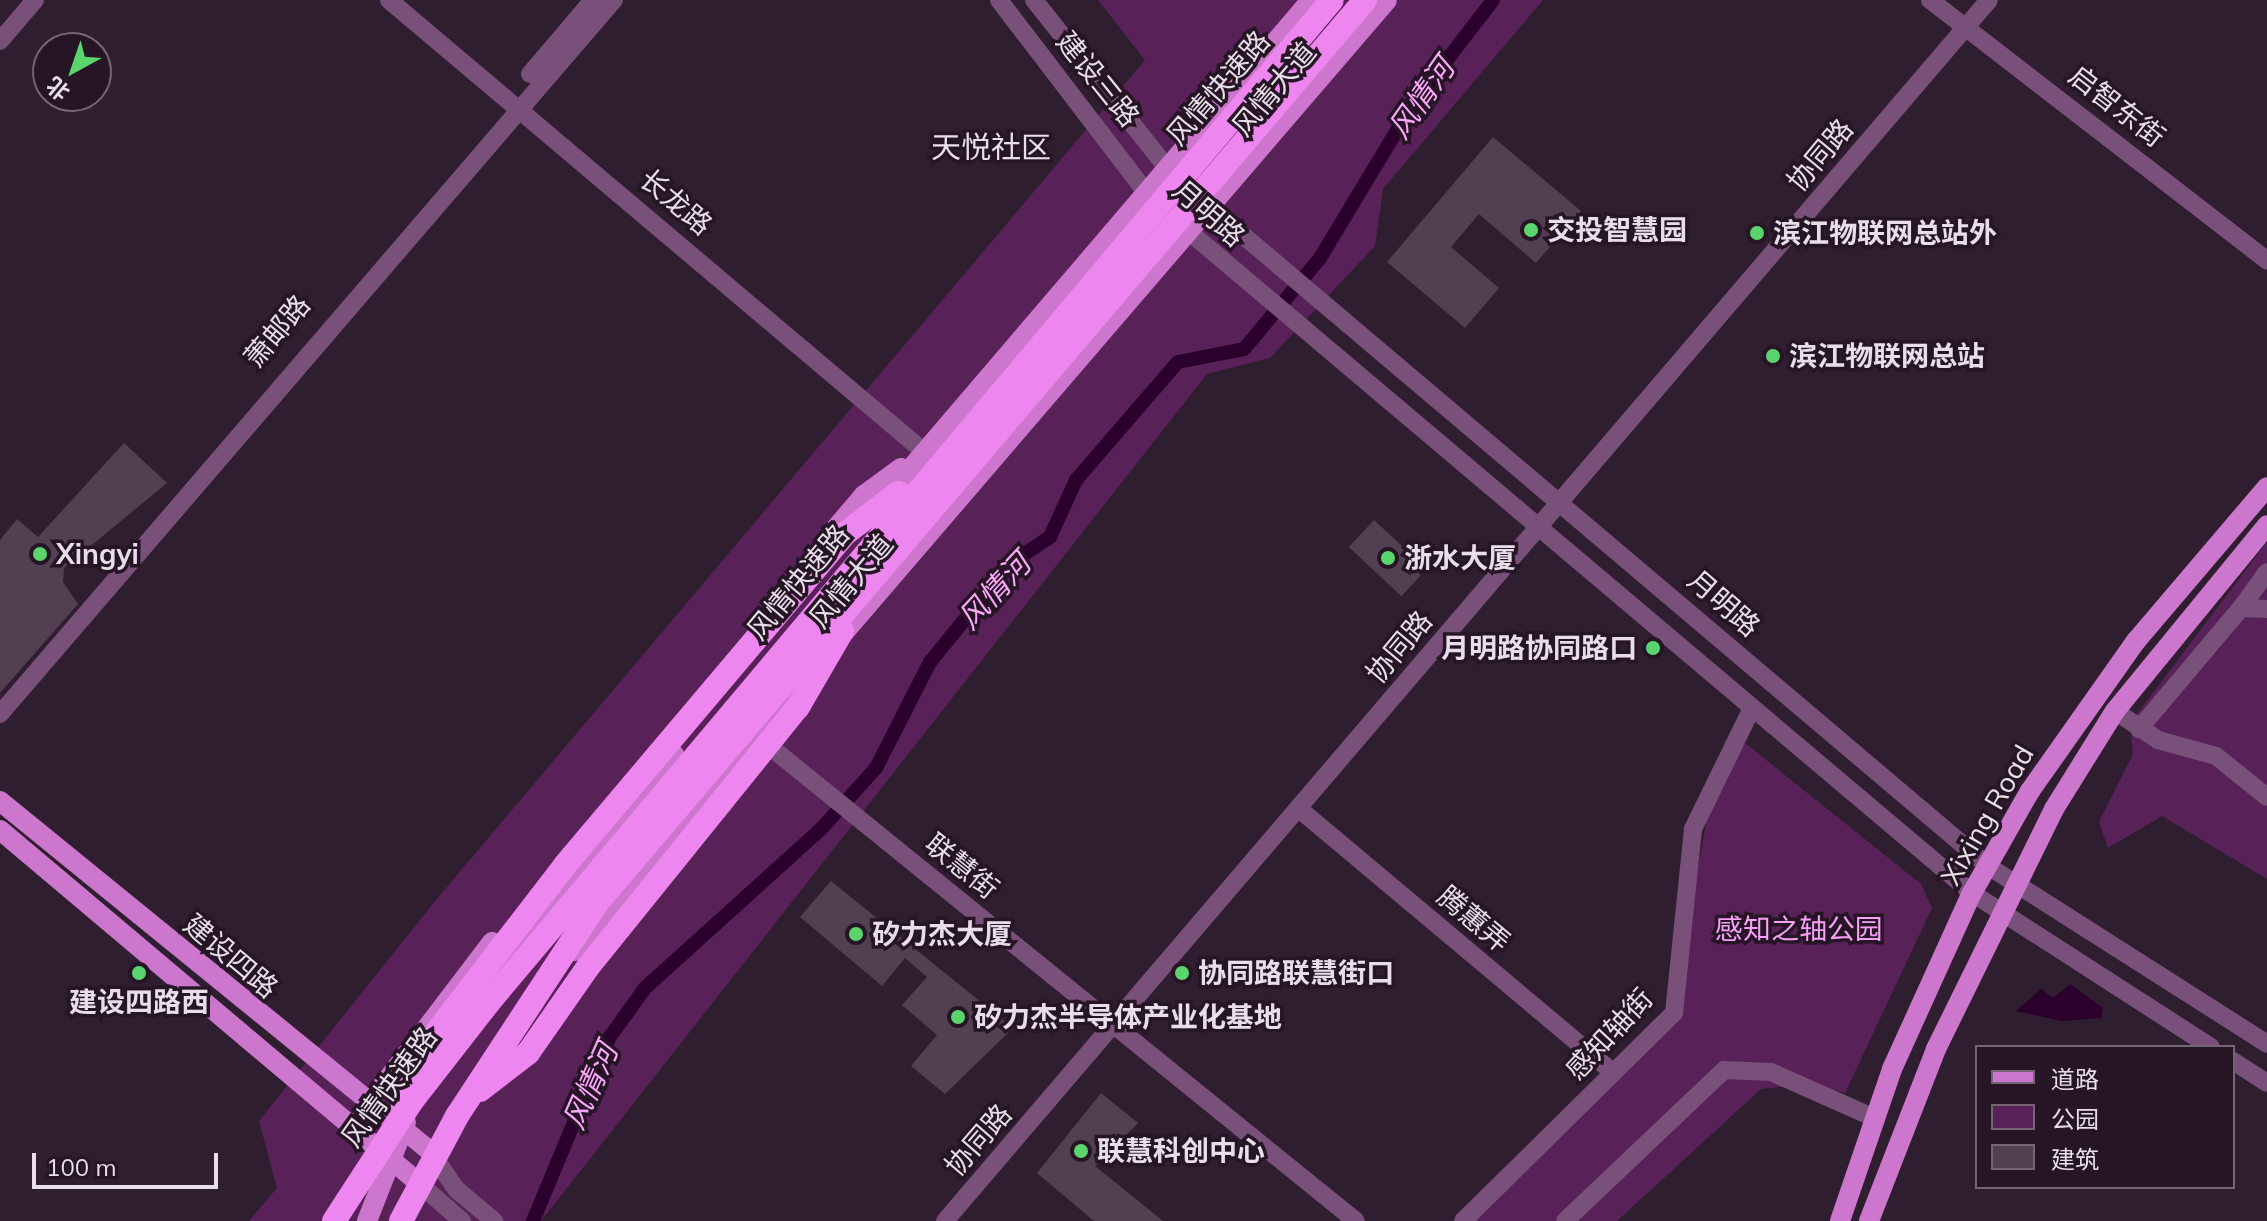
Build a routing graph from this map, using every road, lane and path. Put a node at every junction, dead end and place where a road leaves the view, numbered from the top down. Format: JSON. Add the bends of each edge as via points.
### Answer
{"nodes":[{"id":1,"x":35,"y":0,"type":"edge"},
{"id":2,"x":389,"y":0,"type":"edge"},
{"id":3,"x":593,"y":0,"type":"edge"},
{"id":4,"x":614,"y":0,"type":"edge"},
{"id":5,"x":999,"y":0,"type":"edge"},
{"id":6,"x":1034,"y":0,"type":"edge"},
{"id":7,"x":1311,"y":0,"type":"edge"},
{"id":8,"x":1332,"y":0,"type":"edge"},
{"id":9,"x":1365,"y":0,"type":"edge"},
{"id":10,"x":1387,"y":0,"type":"edge"},
{"id":11,"x":1930,"y":0,"type":"edge"},
{"id":12,"x":1989,"y":0,"type":"edge"},
{"id":13,"x":1969,"y":24,"type":"junction"},
{"id":14,"x":0,"y":41,"type":"edge"},
{"id":15,"x":512,"y":102,"type":"junction"},
{"id":16,"x":1167,"y":172,"type":"junction"},
{"id":17,"x":1147,"y":197,"type":"junction"},
{"id":18,"x":1210,"y":207,"type":"junction"},
{"id":19,"x":1189,"y":232,"type":"junction"},
{"id":20,"x":2267,"y":260,"type":"edge"},
{"id":21,"x":930,"y":456,"type":"junction"},
{"id":22,"x":2267,"y":487,"type":"edge"},
{"id":23,"x":1562,"y":501,"type":"junction"},
{"id":24,"x":2267,"y":525,"type":"edge"},
{"id":25,"x":1538,"y":526,"type":"junction"},
{"id":26,"x":2267,"y":572,"type":"edge"},
{"id":27,"x":871,"y":581,"type":"junction"},
{"id":28,"x":2241,"y":608,"type":"junction"},
{"id":29,"x":2267,"y":609,"type":"edge"},
{"id":30,"x":0,"y":695,"type":"edge"},
{"id":31,"x":1752,"y":708,"type":"junction"},
{"id":32,"x":2115,"y":711,"type":"junction"},
{"id":33,"x":0,"y":714,"type":"edge"},
{"id":34,"x":2139,"y":729,"type":"junction"},
{"id":35,"x":757,"y":736,"type":"junction"},
{"id":36,"x":2267,"y":797,"type":"edge"},
{"id":37,"x":0,"y":801,"type":"edge"},
{"id":38,"x":1298,"y":808,"type":"junction"},
{"id":39,"x":0,"y":830,"type":"edge"},
{"id":40,"x":1988,"y":866,"type":"junction"},
{"id":41,"x":2015,"y":884,"type":"junction"},
{"id":42,"x":1972,"y":893,"type":"junction"},
{"id":43,"x":2002,"y":914,"type":"junction"},
{"id":44,"x":1114,"y":1025,"type":"junction"},
{"id":45,"x":2267,"y":1044,"type":"edge"},
{"id":46,"x":2208,"y":1045,"type":"edge"},
{"id":47,"x":2235,"y":1062,"type":"edge"},
{"id":48,"x":1614,"y":1073,"type":"junction"},
{"id":49,"x":2267,"y":1083,"type":"edge"},
{"id":50,"x":368,"y":1105,"type":"junction"},
{"id":51,"x":453,"y":1112,"type":"junction"},
{"id":52,"x":1875,"y":1118,"type":"junction"},
{"id":53,"x":399,"y":1131,"type":"junction"},
{"id":54,"x":430,"y":1151,"type":"junction"},
{"id":55,"x":393,"y":1164,"type":"junction"},
{"id":56,"x":414,"y":1179,"type":"junction"},
{"id":57,"x":334,"y":1221,"type":"edge"},
{"id":58,"x":367,"y":1221,"type":"edge"},
{"id":59,"x":392,"y":1221,"type":"edge"},
{"id":60,"x":401,"y":1221,"type":"edge"},
{"id":61,"x":462,"y":1221,"type":"edge"},
{"id":62,"x":494,"y":1221,"type":"edge"},
{"id":63,"x":945,"y":1221,"type":"edge"},
{"id":64,"x":1356,"y":1221,"type":"edge"},
{"id":65,"x":1463,"y":1221,"type":"edge"},
{"id":66,"x":1565,"y":1221,"type":"edge"},
{"id":67,"x":1840,"y":1221,"type":"edge"},
{"id":68,"x":1869,"y":1221,"type":"edge"}],
"edges":[{"from":1,"to":14,"type":"street"},
{"from":2,"to":15,"type":"street","name":"长龙路"},
{"from":3,"to":15,"type":"street","name":"萧邮路"},
{"from":4,"to":15,"type":"street","name":"萧邮路"},
{"from":5,"to":17,"type":"street","name":"建设三路","via":[[1135,171]]},
{"from":6,"to":16,"type":"street","name":"建设三路"},
{"from":7,"to":16,"type":"main road","name":"风情大道"},
{"from":8,"to":21,"type":"highway","name":"风情快速路"},
{"from":9,"to":27,"type":"highway","name":"风情快速路"},
{"from":10,"to":18,"type":"main road","name":"风情大道"},
{"from":11,"to":13,"type":"street","name":"启智东街"},
{"from":12,"to":13,"type":"street","name":"协同路"},
{"from":13,"to":20,"type":"street","name":"启智东街"},
{"from":13,"to":23,"type":"street","name":"协同路"},
{"from":15,"to":21,"type":"street","name":"长龙路"},
{"from":15,"to":30,"type":"street","name":"萧邮路"},
{"from":15,"to":33,"type":"street","name":"萧邮路"},
{"from":16,"to":17,"type":"main road","name":"风情大道"},
{"from":16,"to":18,"type":"street","name":"月明路"},
{"from":17,"to":19,"type":"street","name":"月明路"},
{"from":17,"to":21,"type":"main road","name":"风情大道"},
{"from":18,"to":19,"type":"main road","name":"风情大道"},
{"from":18,"to":23,"type":"street","name":"月明路"},
{"from":19,"to":25,"type":"street","name":"月明路"},
{"from":19,"to":35,"type":"main road","name":"风情大道"},
{"from":21,"to":50,"type":"main road","via":[[864,495],[467,972]]},
{"from":21,"to":53,"type":"main road","name":"风情大道","via":[[489,984],[445,1043]]},
{"from":21,"to":53,"type":"highway","via":[[846,533],[634,783],[432,1038],[406,1082]]},
{"from":21,"to":57,"type":"highway","name":"风情快速路","via":[[489,1002],[412,1101]]},
{"from":22,"to":40,"type":"main road","name":"Xixing Road","via":[[2083,711]]},
{"from":23,"to":25,"type":"street","name":"协同路"},
{"from":23,"to":40,"type":"street","name":"月明路"},
{"from":24,"to":32,"type":"main road","name":"Xixing Road"},
{"from":25,"to":31,"type":"street","name":"月明路"},
{"from":25,"to":38,"type":"street","name":"协同路"},
{"from":26,"to":28,"type":"street"},
{"from":27,"to":51,"type":"highway","via":[[798,707],[588,967],[528,1053]]},
{"from":27,"to":60,"type":"highway","name":"风情快速路","via":[[550,967]]},
{"from":28,"to":29,"type":"street"},
{"from":28,"to":34,"type":"street"},
{"from":31,"to":42,"type":"street","name":"月明路"},
{"from":31,"to":48,"type":"street","name":"感知轴街","via":[[1693,829],[1674,1013]]},
{"from":32,"to":34,"type":"street"},
{"from":32,"to":41,"type":"main road","name":"Xixing Road"},
{"from":34,"to":36,"type":"street","via":[[2216,756]]},
{"from":35,"to":44,"type":"street","name":"联慧街"},
{"from":35,"to":51,"type":"main road","name":"风情大道","via":[[487,1048]]},
{"from":37,"to":50,"type":"main road","name":"建设四路"},
{"from":38,"to":44,"type":"street","name":"协同路"},
{"from":38,"to":48,"type":"street","name":"腾蕙弄"},
{"from":39,"to":55,"type":"main road","name":"建设四路"},
{"from":40,"to":41,"type":"street","name":"月明路"},
{"from":40,"to":42,"type":"main road","name":"Xixing Road"},
{"from":41,"to":43,"type":"main road","name":"Xixing Road"},
{"from":41,"to":45,"type":"street","name":"月明路"},
{"from":42,"to":43,"type":"street","name":"月明路"},
{"from":42,"to":52,"type":"main road","name":"Xixing Road"},
{"from":43,"to":46,"type":"street","name":"月明路"},
{"from":43,"to":68,"type":"main road","name":"Xixing Road","via":[[1936,1049]]},
{"from":44,"to":63,"type":"street","name":"协同路"},
{"from":44,"to":64,"type":"street","name":"联慧街"},
{"from":47,"to":49,"type":"street"},
{"from":48,"to":65,"type":"street","name":"感知轴街"},
{"from":50,"to":53,"type":"main road","name":"建设四路"},
{"from":51,"to":54,"type":"main road","name":"风情大道"},
{"from":52,"to":66,"type":"street","via":[[1771,1072],[1724,1070]]},
{"from":52,"to":67,"type":"main road","name":"Xixing Road"},
{"from":53,"to":54,"type":"main road","name":"建设四路"},
{"from":53,"to":55,"type":"main road","name":"风情大道"},
{"from":54,"to":56,"type":"main road","name":"风情大道"},
{"from":54,"to":62,"type":"street"},
{"from":55,"to":56,"type":"main road","name":"建设四路"},
{"from":55,"to":58,"type":"main road","name":"风情大道"},
{"from":56,"to":59,"type":"main road","name":"风情大道"},
{"from":56,"to":61,"type":"street"}]}
